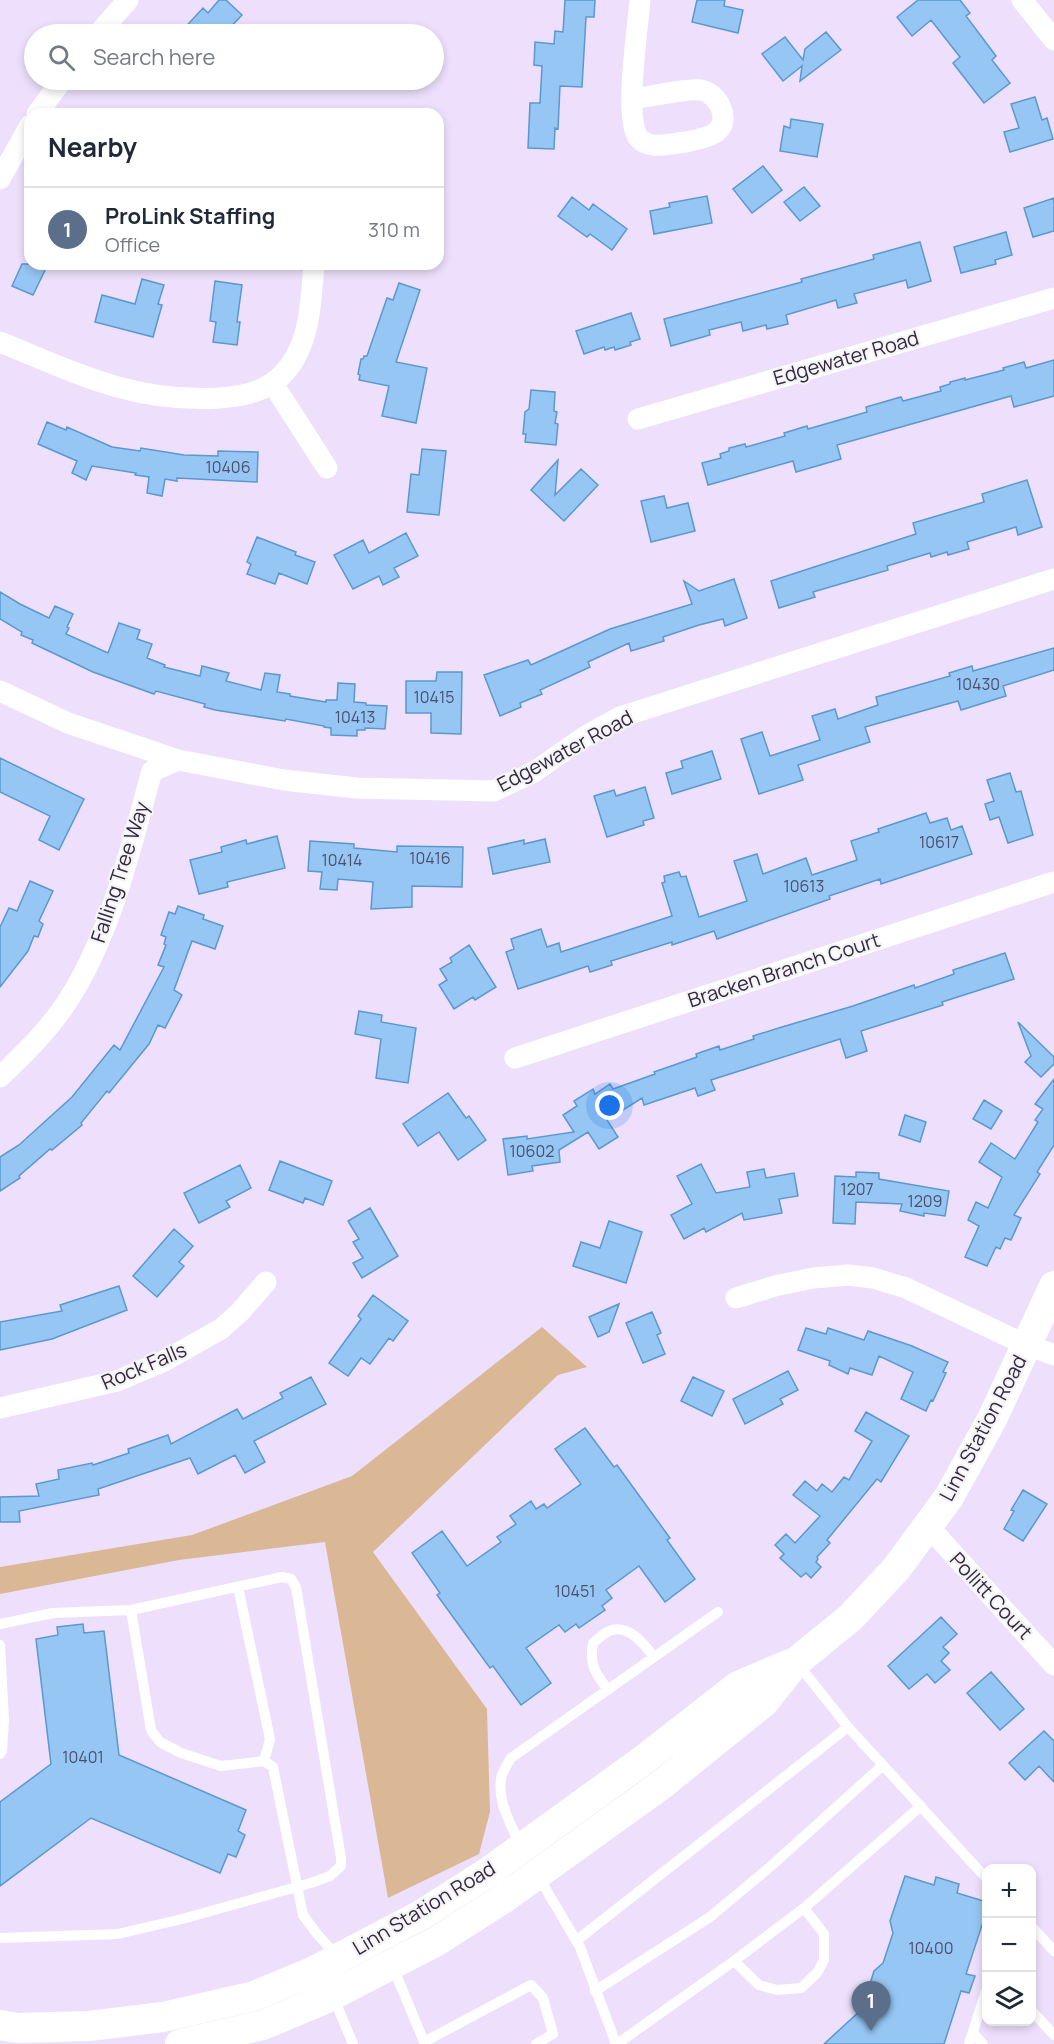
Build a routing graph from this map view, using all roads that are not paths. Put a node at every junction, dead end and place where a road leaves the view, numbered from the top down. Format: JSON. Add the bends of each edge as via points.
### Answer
{"nodes":[{"id":1,"x":128,"y":0,"type":"edge"},
{"id":2,"x":640,"y":0,"type":"edge"},
{"id":3,"x":1022,"y":0,"type":"edge"},
{"id":4,"x":107,"y":24,"type":"edge"},
{"id":5,"x":1054,"y":40,"type":"edge"},
{"id":6,"x":55,"y":90,"type":"edge"},
{"id":7,"x":632,"y":99,"type":"dead end"},
{"id":8,"x":42,"y":108,"type":"edge"},
{"id":9,"x":24,"y":136,"type":"edge"},
{"id":10,"x":0,"y":179,"type":"edge"},
{"id":11,"x":314,"y":270,"type":"edge"},
{"id":12,"x":1054,"y":298,"type":"edge"},
{"id":13,"x":0,"y":342,"type":"edge"},
{"id":14,"x":273,"y":384,"type":"junction"},
{"id":15,"x":638,"y":418,"type":"dead end"},
{"id":16,"x":327,"y":468,"type":"dead end"},
{"id":17,"x":1054,"y":579,"type":"edge"},
{"id":18,"x":0,"y":691,"type":"edge"},
{"id":19,"x":178,"y":760,"type":"junction"},
{"id":20,"x":1054,"y":882,"type":"edge"},
{"id":21,"x":515,"y":1058,"type":"dead end"},
{"id":22,"x":0,"y":1077,"type":"edge"},
{"id":23,"x":266,"y":1282,"type":"dead end"},
{"id":24,"x":1054,"y":1286,"type":"edge"},
{"id":25,"x":736,"y":1298,"type":"dead end"},
{"id":26,"x":1041,"y":1350,"type":"edge"},
{"id":27,"x":0,"y":1408,"type":"edge"},
{"id":28,"x":928,"y":1526,"type":"junction"},
{"id":29,"x":238,"y":1587,"type":"junction"},
{"id":30,"x":131,"y":1610,"type":"junction"},
{"id":31,"x":718,"y":1612,"type":"dead end"},
{"id":32,"x":0,"y":1624,"type":"edge"},
{"id":33,"x":0,"y":1644,"type":"edge"},
{"id":34,"x":654,"y":1657,"type":"junction"},
{"id":35,"x":796,"y":1662,"type":"junction"},
{"id":36,"x":1054,"y":1665,"type":"edge"},
{"id":37,"x":608,"y":1690,"type":"junction"},
{"id":38,"x":848,"y":1727,"type":"junction"},
{"id":39,"x":0,"y":1754,"type":"edge"},
{"id":40,"x":264,"y":1761,"type":"junction"},
{"id":41,"x":883,"y":1765,"type":"junction"},
{"id":42,"x":921,"y":1806,"type":"junction"},
{"id":43,"x":529,"y":1861,"type":"junction"},
{"id":44,"x":982,"y":1873,"type":"edge"},
{"id":45,"x":296,"y":1887,"type":"junction"},
{"id":46,"x":804,"y":1908,"type":"junction"},
{"id":47,"x":1036,"y":1931,"type":"edge"},
{"id":48,"x":0,"y":1938,"type":"edge"},
{"id":49,"x":576,"y":1941,"type":"junction"},
{"id":50,"x":1054,"y":1951,"type":"edge"},
{"id":51,"x":734,"y":1961,"type":"junction"},
{"id":52,"x":392,"y":1965,"type":"junction"},
{"id":53,"x":344,"y":1976,"type":"junction"},
{"id":54,"x":595,"y":1990,"type":"junction"},
{"id":55,"x":982,"y":2006,"type":"edge"},
{"id":56,"x":1036,"y":2015,"type":"edge"},
{"id":57,"x":0,"y":2025,"type":"edge"},
{"id":58,"x":1054,"y":2035,"type":"edge"},
{"id":59,"x":971,"y":2038,"type":"edge"},
{"id":60,"x":424,"y":2043,"type":"edge"},
{"id":61,"x":180,"y":2044,"type":"edge"},
{"id":62,"x":353,"y":2044,"type":"edge"},
{"id":63,"x":536,"y":2044,"type":"edge"},
{"id":64,"x":616,"y":2044,"type":"edge"},
{"id":65,"x":983,"y":2044,"type":"edge"}],
"edges":[{"from":1,"to":4,"type":"street"},
{"from":2,"to":7,"type":"street"},
{"from":3,"to":5,"type":"street"},
{"from":6,"to":8,"type":"street"},
{"from":9,"to":10,"type":"street"},
{"from":11,"to":14,"type":"street","via":[[303,339],[295,359]]},
{"from":12,"to":15,"type":"street","name":"Edgewater Road"},
{"from":13,"to":14,"type":"street","via":[[92,380],[140,393],[195,399],[243,396]]},
{"from":14,"to":16,"type":"street"},
{"from":17,"to":19,"type":"street","name":"Edgewater Road","via":[[620,717],[534,772],[494,791],[356,788],[284,780]]},
{"from":18,"to":19,"type":"street","name":"Edgewater Road","via":[[68,723]]},
{"from":19,"to":22,"type":"street","name":"Falling Tree Way","via":[[152,771],[100,940],[72,995],[35,1043]]},
{"from":20,"to":21,"type":"street","name":"Bracken Branch Court"},
{"from":23,"to":27,"type":"street","name":"Rock Falls","via":[[221,1329],[164,1361],[117,1381]]},
{"from":24,"to":26,"type":"street","name":"Linn Station Road"},
{"from":25,"to":26,"type":"street","via":[[813,1278],[873,1278],[906,1288]]},
{"from":26,"to":28,"type":"street","name":"Linn Station Road"},
{"from":28,"to":35,"type":"street","name":"Linn Station Road","via":[[896,1569],[851,1617]]},
{"from":28,"to":36,"type":"street","name":"Pollitt Court"},
{"from":29,"to":30,"type":"lane"},
{"from":29,"to":40,"type":"lane","via":[[270,1739]]},
{"from":29,"to":45,"type":"lane","via":[[282,1577],[291,1579],[296,1587],[341,1858],[341,1866],[330,1876]]},
{"from":30,"to":32,"type":"lane","via":[[52,1613]]},
{"from":30,"to":40,"type":"lane","via":[[151,1730],[159,1742],[221,1766]]},
{"from":31,"to":34,"type":"lane"},
{"from":33,"to":39,"type":"lane","via":[[4,1720]]},
{"from":34,"to":37,"type":"lane"},
{"from":34,"to":37,"type":"lane","via":[[639,1637],[611,1630],[593,1643],[590,1658]]},
{"from":35,"to":38,"type":"lane"},
{"from":35,"to":43,"type":"street","name":"Linn Station Road","via":[[738,1686],[642,1761]]},
{"from":37,"to":43,"type":"lane","via":[[511,1758],[502,1774],[503,1804]]},
{"from":38,"to":41,"type":"lane"},
{"from":38,"to":49,"type":"lane"},
{"from":40,"to":45,"type":"lane","via":[[273,1767]]},
{"from":41,"to":42,"type":"lane"},
{"from":41,"to":54,"type":"lane","via":[[710,1917]]},
{"from":42,"to":44,"type":"lane"},
{"from":42,"to":46,"type":"lane"},
{"from":43,"to":49,"type":"lane"},
{"from":43,"to":52,"type":"street","name":"Linn Station Road","via":[[504,1898]]},
{"from":43,"to":53,"type":"street","name":"Linn Station Road","via":[[487,1873],[422,1915]]},
{"from":45,"to":48,"type":"lane","via":[[118,1934]]},
{"from":45,"to":53,"type":"lane","via":[[303,1915]]},
{"from":46,"to":51,"type":"lane"},
{"from":46,"to":51,"type":"lane","via":[[824,1934],[824,1960],[801,1988],[777,1990],[759,1985]]},
{"from":47,"to":50,"type":"lane"},
{"from":49,"to":54,"type":"lane"},
{"from":51,"to":64,"type":"lane"},
{"from":52,"to":53,"type":"street","name":"Linn Station Road"},
{"from":52,"to":60,"type":"lane"},
{"from":53,"to":57,"type":"street","name":"Linn Station Road","via":[[312,1972],[254,1996],[163,2017],[89,2026]]},
{"from":53,"to":61,"type":"street","name":"Linn Station Road","via":[[263,2025]]},
{"from":53,"to":62,"type":"lane"},
{"from":54,"to":64,"type":"lane"},
{"from":55,"to":59,"type":"lane"},
{"from":56,"to":58,"type":"lane"},
{"from":59,"to":65,"type":"lane"},
{"from":60,"to":63,"type":"lane","via":[[531,1985],[543,1998],[553,2034]]}]}
